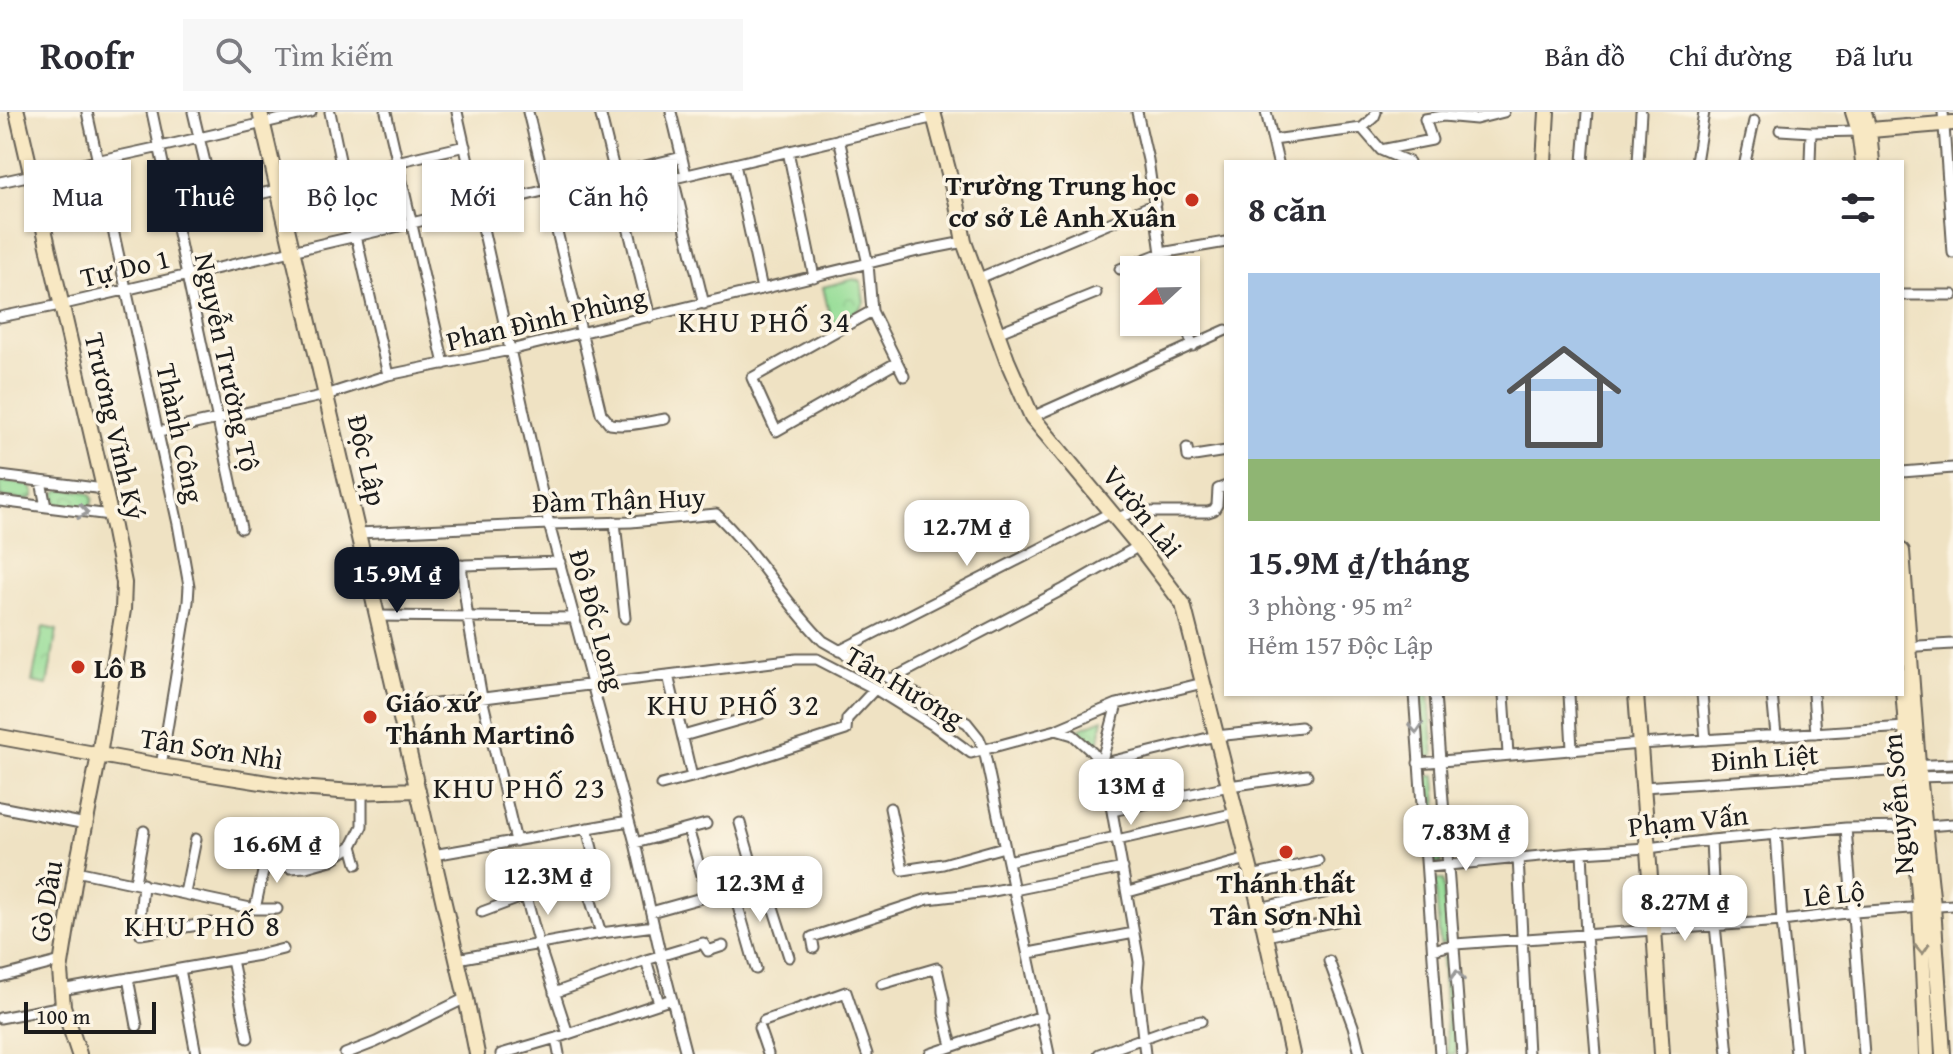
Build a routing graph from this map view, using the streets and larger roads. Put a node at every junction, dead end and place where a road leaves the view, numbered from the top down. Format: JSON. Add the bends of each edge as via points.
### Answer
{"nodes":[{"id":1,"x":17,"y":112,"type":"edge"},
{"id":2,"x":87,"y":112,"type":"edge"},
{"id":3,"x":152,"y":112,"type":"edge"},
{"id":4,"x":193,"y":112,"type":"edge"},
{"id":5,"x":311,"y":112,"type":"edge"},
{"id":6,"x":330,"y":112,"type":"edge"},
{"id":7,"x":386,"y":112,"type":"edge"},
{"id":8,"x":457,"y":112,"type":"edge"},
{"id":9,"x":528,"y":112,"type":"edge"},
{"id":10,"x":600,"y":112,"type":"edge"},
{"id":11,"x":671,"y":112,"type":"edge"},
{"id":12,"x":1137,"y":112,"type":"edge"},
{"id":13,"x":1266,"y":112,"type":"edge"},
{"id":14,"x":1376,"y":112,"type":"edge"},
{"id":15,"x":1504,"y":112,"type":"edge"},
{"id":16,"x":1547,"y":112,"type":"edge"},
{"id":17,"x":1587,"y":112,"type":"edge"},
{"id":18,"x":1641,"y":112,"type":"edge"},
{"id":19,"x":1704,"y":112,"type":"edge"},
{"id":20,"x":1853,"y":112,"type":"edge"},
{"id":21,"x":1864,"y":112,"type":"edge"},
{"id":22,"x":934,"y":114,"type":"edge"},
{"id":23,"x":262,"y":118,"type":"edge"},
{"id":24,"x":1947,"y":119,"type":"edge"},
{"id":25,"x":1754,"y":121,"type":"dead end"},
{"id":26,"x":1362,"y":128,"type":"junction"},
{"id":27,"x":1780,"y":130,"type":"dead end"},
{"id":28,"x":1864,"y":131,"type":"junction"},
{"id":29,"x":1811,"y":132,"type":"junction"},
{"id":30,"x":199,"y":138,"type":"junction"},
{"id":31,"x":839,"y":139,"type":"junction"},
{"id":32,"x":1273,"y":140,"type":"junction"},
{"id":33,"x":465,"y":146,"type":"junction"},
{"id":34,"x":160,"y":147,"type":"junction"},
{"id":35,"x":1381,"y":150,"type":"junction"},
{"id":36,"x":788,"y":151,"type":"junction"},
{"id":37,"x":682,"y":157,"type":"junction"},
{"id":38,"x":28,"y":160,"type":"edge"},
{"id":39,"x":98,"y":160,"type":"edge"},
{"id":40,"x":102,"y":160,"type":"edge"},
{"id":41,"x":163,"y":160,"type":"edge"},
{"id":42,"x":204,"y":160,"type":"edge"},
{"id":43,"x":340,"y":160,"type":"edge"},
{"id":44,"x":397,"y":160,"type":"edge"},
{"id":45,"x":402,"y":160,"type":"edge"},
{"id":46,"x":468,"y":160,"type":"edge"},
{"id":47,"x":611,"y":160,"type":"edge"},
{"id":48,"x":669,"y":160,"type":"edge"},
{"id":49,"x":1278,"y":160,"type":"edge"},
{"id":50,"x":1404,"y":160,"type":"edge"},
{"id":51,"x":1544,"y":160,"type":"edge"},
{"id":52,"x":1583,"y":160,"type":"edge"},
{"id":53,"x":1638,"y":160,"type":"edge"},
{"id":54,"x":1696,"y":160,"type":"edge"},
{"id":55,"x":1745,"y":160,"type":"edge"},
{"id":56,"x":1810,"y":160,"type":"edge"},
{"id":57,"x":1863,"y":160,"type":"edge"},
{"id":58,"x":1871,"y":160,"type":"edge"},
{"id":59,"x":540,"y":163,"type":"edge"},
{"id":60,"x":735,"y":164,"type":"junction"},
{"id":61,"x":686,"y":175,"type":"junction"},
{"id":62,"x":24,"y":177,"type":"edge"},
{"id":63,"x":677,"y":177,"type":"edge"},
{"id":64,"x":0,"y":182,"type":"edge"},
{"id":65,"x":278,"y":189,"type":"junction"},
{"id":66,"x":263,"y":193,"type":"edge"},
{"id":67,"x":677,"y":194,"type":"edge"},
{"id":68,"x":406,"y":198,"type":"edge"},
{"id":69,"x":1155,"y":204,"type":"junction"},
{"id":70,"x":422,"y":221,"type":"edge"},
{"id":71,"x":412,"y":223,"type":"junction"},
{"id":72,"x":44,"y":232,"type":"edge"},
{"id":73,"x":115,"y":232,"type":"edge"},
{"id":74,"x":178,"y":232,"type":"edge"},
{"id":75,"x":355,"y":232,"type":"edge"},
{"id":76,"x":484,"y":232,"type":"edge"},
{"id":77,"x":556,"y":232,"type":"edge"},
{"id":78,"x":629,"y":232,"type":"edge"},
{"id":79,"x":356,"y":236,"type":"junction"},
{"id":80,"x":964,"y":242,"type":"junction"},
{"id":81,"x":1224,"y":242,"type":"edge"},
{"id":82,"x":293,"y":251,"type":"junction"},
{"id":83,"x":1161,"y":253,"type":"junction"},
{"id":84,"x":1953,"y":253,"type":"edge"},
{"id":85,"x":1153,"y":256,"type":"edge"},
{"id":86,"x":1162,"y":256,"type":"edge"},
{"id":87,"x":868,"y":264,"type":"junction"},
{"id":88,"x":187,"y":276,"type":"junction"},
{"id":89,"x":814,"y":277,"type":"junction"},
{"id":90,"x":977,"y":279,"type":"junction"},
{"id":91,"x":128,"y":289,"type":"junction"},
{"id":92,"x":762,"y":289,"type":"junction"},
{"id":93,"x":1096,"y":293,"type":"dead end"},
{"id":94,"x":1904,"y":295,"type":"edge"},
{"id":95,"x":1953,"y":295,"type":"edge"},
{"id":96,"x":704,"y":304,"type":"junction"},
{"id":97,"x":60,"y":305,"type":"junction"},
{"id":98,"x":872,"y":311,"type":"junction"},
{"id":99,"x":0,"y":317,"type":"edge"},
{"id":100,"x":650,"y":317,"type":"junction"},
{"id":101,"x":1224,"y":331,"type":"edge"},
{"id":102,"x":581,"y":333,"type":"junction"},
{"id":103,"x":997,"y":333,"type":"junction"},
{"id":104,"x":1189,"y":336,"type":"edge"},
{"id":105,"x":1193,"y":346,"type":"junction"},
{"id":106,"x":510,"y":350,"type":"junction"},
{"id":107,"x":896,"y":363,"type":"junction"},
{"id":108,"x":444,"y":364,"type":"junction"},
{"id":109,"x":388,"y":375,"type":"junction"},
{"id":110,"x":904,"y":376,"type":"dead end"},
{"id":111,"x":326,"y":395,"type":"junction"},
{"id":112,"x":1032,"y":417,"type":"junction"},
{"id":113,"x":218,"y":419,"type":"junction"},
{"id":114,"x":665,"y":419,"type":"dead end"},
{"id":115,"x":159,"y":432,"type":"junction"},
{"id":116,"x":1187,"y":448,"type":"dead end"},
{"id":117,"x":1224,"y":451,"type":"edge"},
{"id":118,"x":1953,"y":468,"type":"edge"},
{"id":119,"x":1904,"y":472,"type":"edge"},
{"id":120,"x":0,"y":476,"type":"edge"},
{"id":121,"x":41,"y":481,"type":"junction"},
{"id":122,"x":1224,"y":487,"type":"edge"},
{"id":123,"x":104,"y":489,"type":"junction"},
{"id":124,"x":0,"y":501,"type":"edge"},
{"id":125,"x":46,"y":507,"type":"junction"},
{"id":126,"x":110,"y":515,"type":"junction"},
{"id":127,"x":1112,"y":516,"type":"junction"},
{"id":128,"x":615,"y":522,"type":"junction"},
{"id":129,"x":549,"y":524,"type":"junction"},
{"id":130,"x":241,"y":528,"type":"dead end"},
{"id":131,"x":358,"y":533,"type":"junction"},
{"id":132,"x":1139,"y":546,"type":"junction"},
{"id":133,"x":560,"y":562,"type":"junction"},
{"id":134,"x":1904,"y":598,"type":"edge"},
{"id":135,"x":377,"y":616,"type":"junction"},
{"id":136,"x":575,"y":618,"type":"junction"},
{"id":137,"x":625,"y":618,"type":"dead end"},
{"id":138,"x":468,"y":619,"type":"junction"},
{"id":139,"x":823,"y":641,"type":"junction"},
{"id":140,"x":1953,"y":644,"type":"edge"},
{"id":141,"x":1906,"y":646,"type":"edge"},
{"id":142,"x":839,"y":651,"type":"junction"},
{"id":143,"x":817,"y":659,"type":"junction"},
{"id":144,"x":668,"y":675,"type":"junction"},
{"id":145,"x":890,"y":680,"type":"junction"},
{"id":146,"x":1203,"y":683,"type":"junction"},
{"id":147,"x":593,"y":684,"type":"junction"},
{"id":148,"x":875,"y":689,"type":"junction"},
{"id":149,"x":1414,"y":696,"type":"edge"},
{"id":150,"x":1435,"y":696,"type":"edge"},
{"id":151,"x":1504,"y":696,"type":"edge"},
{"id":152,"x":1569,"y":696,"type":"edge"},
{"id":153,"x":1636,"y":696,"type":"edge"},
{"id":154,"x":1702,"y":696,"type":"edge"},
{"id":155,"x":1772,"y":696,"type":"edge"},
{"id":156,"x":1813,"y":696,"type":"edge"},
{"id":157,"x":1904,"y":696,"type":"edge"},
{"id":158,"x":482,"y":698,"type":"junction"},
{"id":159,"x":1117,"y":704,"type":"junction"},
{"id":160,"x":398,"y":705,"type":"junction"},
{"id":161,"x":760,"y":714,"type":"dead end"},
{"id":162,"x":1301,"y":727,"type":"dead end"},
{"id":163,"x":1906,"y":727,"type":"junction"},
{"id":164,"x":1056,"y":730,"type":"junction"},
{"id":165,"x":1816,"y":733,"type":"junction"},
{"id":166,"x":1776,"y":735,"type":"junction"},
{"id":167,"x":683,"y":736,"type":"junction"},
{"id":168,"x":1216,"y":736,"type":"junction"},
{"id":169,"x":0,"y":737,"type":"edge"},
{"id":170,"x":1706,"y":740,"type":"junction"},
{"id":171,"x":1640,"y":744,"type":"junction"},
{"id":172,"x":1572,"y":749,"type":"junction"},
{"id":173,"x":984,"y":750,"type":"junction"},
{"id":174,"x":1508,"y":754,"type":"junction"},
{"id":175,"x":99,"y":755,"type":"junction"},
{"id":176,"x":1439,"y":760,"type":"junction"},
{"id":177,"x":1418,"y":763,"type":"junction"},
{"id":178,"x":1101,"y":764,"type":"junction"},
{"id":179,"x":1953,"y":764,"type":"edge"},
{"id":180,"x":161,"y":766,"type":"junction"},
{"id":181,"x":1914,"y":771,"type":"junction"},
{"id":182,"x":1307,"y":775,"type":"dead end"},
{"id":183,"x":1953,"y":776,"type":"edge"},
{"id":184,"x":692,"y":777,"type":"junction"},
{"id":185,"x":661,"y":785,"type":"dead end"},
{"id":186,"x":1229,"y":786,"type":"junction"},
{"id":187,"x":1643,"y":787,"type":"junction"},
{"id":188,"x":418,"y":790,"type":"junction"},
{"id":189,"x":362,"y":792,"type":"junction"},
{"id":190,"x":0,"y":807,"type":"edge"},
{"id":191,"x":890,"y":808,"type":"dead end"},
{"id":192,"x":1112,"y":811,"type":"junction"},
{"id":193,"x":1236,"y":813,"type":"junction"},
{"id":194,"x":629,"y":821,"type":"junction"},
{"id":195,"x":740,"y":823,"type":"dead end"},
{"id":196,"x":86,"y":824,"type":"junction"},
{"id":197,"x":706,"y":824,"type":"dead end"},
{"id":198,"x":1953,"y":824,"type":"edge"},
{"id":199,"x":1919,"y":826,"type":"junction"},
{"id":200,"x":587,"y":828,"type":"junction"},
{"id":201,"x":1846,"y":828,"type":"junction"},
{"id":202,"x":688,"y":829,"type":"junction"},
{"id":203,"x":144,"y":831,"type":"dead end"},
{"id":204,"x":1776,"y":833,"type":"junction"},
{"id":205,"x":196,"y":839,"type":"dead end"},
{"id":206,"x":1117,"y":839,"type":"junction"},
{"id":207,"x":1711,"y":840,"type":"junction"},
{"id":208,"x":516,"y":841,"type":"junction"},
{"id":209,"x":635,"y":843,"type":"junction"},
{"id":210,"x":352,"y":846,"type":"junction"},
{"id":211,"x":1004,"y":847,"type":"junction"},
{"id":212,"x":1648,"y":848,"type":"junction"},
{"id":213,"x":340,"y":852,"type":"junction"},
{"id":214,"x":1582,"y":852,"type":"junction"},
{"id":215,"x":267,"y":853,"type":"dead end"},
{"id":216,"x":433,"y":855,"type":"junction"},
{"id":217,"x":1518,"y":857,"type":"junction"},
{"id":218,"x":1247,"y":859,"type":"junction"},
{"id":219,"x":1008,"y":861,"type":"junction"},
{"id":220,"x":1318,"y":861,"type":"dead end"},
{"id":221,"x":357,"y":864,"type":"dead end"},
{"id":222,"x":1448,"y":865,"type":"junction"},
{"id":223,"x":1428,"y":867,"type":"junction"},
{"id":224,"x":1123,"y":868,"type":"junction"},
{"id":225,"x":76,"y":871,"type":"junction"},
{"id":226,"x":583,"y":876,"type":"junction"},
{"id":227,"x":1252,"y":876,"type":"junction"},
{"id":228,"x":757,"y":882,"type":"junction"},
{"id":229,"x":139,"y":883,"type":"junction"},
{"id":230,"x":733,"y":889,"type":"junction"},
{"id":231,"x":1014,"y":889,"type":"junction"},
{"id":232,"x":1128,"y":892,"type":"junction"},
{"id":233,"x":1328,"y":892,"type":"dead end"},
{"id":234,"x":185,"y":893,"type":"junction"},
{"id":235,"x":708,"y":895,"type":"junction"},
{"id":236,"x":526,"y":897,"type":"junction"},
{"id":237,"x":1953,"y":905,"type":"edge"},
{"id":238,"x":1926,"y":907,"type":"junction"},
{"id":239,"x":1260,"y":908,"type":"junction"},
{"id":240,"x":255,"y":909,"type":"junction"},
{"id":241,"x":277,"y":909,"type":"dead end"},
{"id":242,"x":482,"y":912,"type":"dead end"},
{"id":243,"x":651,"y":912,"type":"junction"},
{"id":244,"x":1854,"y":912,"type":"junction"},
{"id":245,"x":1337,"y":921,"type":"dead end"},
{"id":246,"x":1782,"y":921,"type":"junction"},
{"id":247,"x":211,"y":923,"type":"dead end"},
{"id":248,"x":1715,"y":925,"type":"junction"},
{"id":249,"x":654,"y":926,"type":"junction"},
{"id":250,"x":1654,"y":929,"type":"junction"},
{"id":251,"x":601,"y":933,"type":"junction"},
{"id":252,"x":1134,"y":933,"type":"junction"},
{"id":253,"x":1586,"y":935,"type":"junction"},
{"id":254,"x":1266,"y":936,"type":"junction"},
{"id":255,"x":1521,"y":939,"type":"junction"},
{"id":256,"x":1455,"y":944,"type":"junction"},
{"id":257,"x":539,"y":945,"type":"junction"},
{"id":258,"x":723,"y":946,"type":"dead end"},
{"id":259,"x":814,"y":948,"type":"dead end"},
{"id":260,"x":283,"y":949,"type":"dead end"},
{"id":261,"x":1433,"y":950,"type":"junction"},
{"id":262,"x":1029,"y":953,"type":"junction"},
{"id":263,"x":661,"y":957,"type":"junction"},
{"id":264,"x":789,"y":957,"type":"dead end"},
{"id":265,"x":457,"y":959,"type":"junction"},
{"id":266,"x":232,"y":960,"type":"junction"},
{"id":267,"x":646,"y":960,"type":"junction"},
{"id":268,"x":61,"y":961,"type":"junction"},
{"id":269,"x":1329,"y":961,"type":"dead end"},
{"id":270,"x":180,"y":969,"type":"junction"},
{"id":271,"x":756,"y":969,"type":"dead end"},
{"id":272,"x":0,"y":977,"type":"edge"},
{"id":273,"x":128,"y":978,"type":"junction"},
{"id":274,"x":882,"y":984,"type":"dead end"},
{"id":275,"x":61,"y":990,"type":"junction"},
{"id":276,"x":554,"y":993,"type":"junction"},
{"id":277,"x":466,"y":998,"type":"junction"},
{"id":278,"x":672,"y":999,"type":"junction"},
{"id":279,"x":659,"y":1003,"type":"junction"},
{"id":280,"x":63,"y":1006,"type":"junction"},
{"id":281,"x":1,"y":1015,"type":"edge"},
{"id":282,"x":1042,"y":1016,"type":"junction"},
{"id":283,"x":1201,"y":1021,"type":"dead end"},
{"id":284,"x":137,"y":1026,"type":"dead end"},
{"id":285,"x":568,"y":1034,"type":"junction"},
{"id":286,"x":248,"y":1038,"type":"dead end"},
{"id":287,"x":556,"y":1038,"type":"junction"},
{"id":288,"x":1143,"y":1038,"type":"junction"},
{"id":289,"x":952,"y":1046,"type":"junction"},
{"id":290,"x":79,"y":1054,"type":"edge"},
{"id":291,"x":196,"y":1054,"type":"edge"},
{"id":292,"x":345,"y":1054,"type":"edge"},
{"id":293,"x":477,"y":1054,"type":"edge"},
{"id":294,"x":501,"y":1054,"type":"edge"},
{"id":295,"x":559,"y":1054,"type":"edge"},
{"id":296,"x":686,"y":1054,"type":"edge"},
{"id":297,"x":768,"y":1054,"type":"edge"},
{"id":298,"x":867,"y":1054,"type":"edge"},
{"id":299,"x":930,"y":1054,"type":"edge"},
{"id":300,"x":1049,"y":1054,"type":"edge"},
{"id":301,"x":1099,"y":1054,"type":"edge"},
{"id":302,"x":1145,"y":1054,"type":"edge"},
{"id":303,"x":1292,"y":1054,"type":"edge"},
{"id":304,"x":1360,"y":1054,"type":"edge"},
{"id":305,"x":1440,"y":1054,"type":"edge"},
{"id":306,"x":1462,"y":1054,"type":"edge"},
{"id":307,"x":1528,"y":1054,"type":"edge"},
{"id":308,"x":1596,"y":1054,"type":"edge"},
{"id":309,"x":1662,"y":1054,"type":"edge"},
{"id":310,"x":1728,"y":1054,"type":"edge"},
{"id":311,"x":1796,"y":1054,"type":"edge"},
{"id":312,"x":1864,"y":1054,"type":"edge"},
{"id":313,"x":1927,"y":1054,"type":"edge"},
{"id":314,"x":1943,"y":1054,"type":"edge"}],
"edges":[{"from":1,"to":38,"type":"street","name":"Trương Vĩnh Ký"},
{"from":2,"to":39,"type":"street","name":"Thành Công"},
{"from":3,"to":34,"type":"street","name":"Nguyễn Trường Tộ"},
{"from":4,"to":30,"type":"street"},
{"from":5,"to":23,"type":"street"},
{"from":6,"to":43,"type":"street"},
{"from":7,"to":44,"type":"street"},
{"from":8,"to":33,"type":"street","name":"Đô Đốc Long"},
{"from":9,"to":59,"type":"street"},
{"from":10,"to":47,"type":"street"},
{"from":11,"to":37,"type":"street"},
{"from":12,"to":69,"type":"street"},
{"from":13,"to":32,"type":"street"},
{"from":14,"to":26,"type":"street"},
{"from":15,"to":35,"type":"street","via":[[1476,119],[1425,119],[1432,140]]},
{"from":16,"to":51,"type":"street"},
{"from":17,"to":52,"type":"street"},
{"from":18,"to":53,"type":"street"},
{"from":19,"to":54,"type":"street"},
{"from":20,"to":28,"type":"street"},
{"from":21,"to":28,"type":"street"},
{"from":22,"to":31,"type":"street"},
{"from":22,"to":80,"type":"street","name":"Vườn Lài"},
{"from":23,"to":30,"type":"street"},
{"from":23,"to":65,"type":"street","name":"Độc Lập"},
{"from":24,"to":28,"type":"street"},
{"from":24,"to":84,"type":"street"},
{"from":25,"to":55,"type":"street"},
{"from":26,"to":32,"type":"street"},
{"from":26,"to":35,"type":"street"},
{"from":27,"to":29,"type":"street"},
{"from":28,"to":29,"type":"street"},
{"from":28,"to":57,"type":"street"},
{"from":28,"to":58,"type":"street"},
{"from":29,"to":56,"type":"street"},
{"from":30,"to":34,"type":"street"},
{"from":30,"to":42,"type":"street"},
{"from":31,"to":36,"type":"street"},
{"from":31,"to":87,"type":"street"},
{"from":32,"to":49,"type":"street"},
{"from":33,"to":45,"type":"street"},
{"from":33,"to":46,"type":"street","name":"Đô Đốc Long"},
{"from":34,"to":40,"type":"street"},
{"from":34,"to":41,"type":"street","name":"Nguyễn Trường Tộ"},
{"from":35,"to":50,"type":"street"},
{"from":36,"to":60,"type":"street"},
{"from":36,"to":89,"type":"street"},
{"from":37,"to":48,"type":"street","name":"Tự Do 1"},
{"from":37,"to":61,"type":"street"},
{"from":60,"to":61,"type":"street"},
{"from":60,"to":92,"type":"street"},
{"from":61,"to":63,"type":"street"},
{"from":62,"to":64,"type":"street"},
{"from":65,"to":66,"type":"street"},
{"from":65,"to":82,"type":"street","name":"Độc Lập"},
{"from":67,"to":96,"type":"street"},
{"from":68,"to":71,"type":"street"},
{"from":69,"to":83,"type":"street"},
{"from":69,"to":90,"type":"street"},
{"from":70,"to":71,"type":"street","name":"Tự Do 1"},
{"from":71,"to":79,"type":"street","name":"Tự Do 1"},
{"from":71,"to":108,"type":"street"},
{"from":72,"to":97,"type":"street","name":"Trương Vĩnh Ký"},
{"from":73,"to":91,"type":"street","name":"Thành Công"},
{"from":74,"to":88,"type":"street","name":"Nguyễn Trường Tộ"},
{"from":75,"to":79,"type":"street"},
{"from":76,"to":106,"type":"street","name":"Đô Đốc Long"},
{"from":77,"to":102,"type":"street"},
{"from":78,"to":100,"type":"street"},
{"from":79,"to":82,"type":"street","name":"Tự Do 1"},
{"from":79,"to":109,"type":"street"},
{"from":80,"to":87,"type":"street","name":"Phan Đình Phùng"},
{"from":80,"to":90,"type":"street","name":"Vườn Lài"},
{"from":81,"to":83,"type":"street"},
{"from":82,"to":88,"type":"street","name":"Tự Do 1"},
{"from":82,"to":111,"type":"street","name":"Độc Lập"},
{"from":83,"to":85,"type":"street"},
{"from":83,"to":86,"type":"street"},
{"from":87,"to":89,"type":"street","name":"Phan Đình Phùng"},
{"from":87,"to":98,"type":"street"},
{"from":88,"to":91,"type":"street","name":"Tự Do 1"},
{"from":88,"to":113,"type":"street","name":"Nguyễn Trường Tộ"},
{"from":89,"to":92,"type":"street","name":"Phan Đình Phùng"},
{"from":90,"to":103,"type":"street","name":"Vườn Lài"},
{"from":91,"to":97,"type":"street","name":"Tự Do 1"},
{"from":91,"to":115,"type":"street","name":"Thành Công"},
{"from":92,"to":96,"type":"street","name":"Phan Đình Phùng"},
{"from":93,"to":103,"type":"street"},
{"from":94,"to":95,"type":"street"},
{"from":96,"to":100,"type":"street","name":"Phan Đình Phùng"},
{"from":97,"to":99,"type":"street","name":"Tự Do 1"},
{"from":97,"to":123,"type":"street","name":"Trương Vĩnh Ký"},
{"from":98,"to":107,"type":"street"},
{"from":98,"to":107,"type":"street","via":[[752,378],[776,431]]},
{"from":100,"to":102,"type":"street","name":"Phan Đình Phùng"},
{"from":101,"to":105,"type":"street"},
{"from":102,"to":106,"type":"street","name":"Phan Đình Phùng"},
{"from":102,"to":114,"type":"street","via":[[597,404],[610,424]]},
{"from":103,"to":112,"type":"street","name":"Vườn Lài"},
{"from":104,"to":105,"type":"street"},
{"from":105,"to":112,"type":"street"},
{"from":106,"to":108,"type":"street","name":"Phan Đình Phùng"},
{"from":106,"to":129,"type":"street","name":"Đô Đốc Long"},
{"from":107,"to":110,"type":"street"},
{"from":108,"to":109,"type":"street","name":"Phan Đình Phùng"},
{"from":109,"to":111,"type":"street","name":"Phan Đình Phùng"},
{"from":111,"to":113,"type":"street","name":"Phan Đình Phùng"},
{"from":111,"to":131,"type":"street","name":"Độc Lập"},
{"from":112,"to":127,"type":"street","name":"Vườn Lài"},
{"from":113,"to":115,"type":"street","name":"Phan Đình Phùng"},
{"from":113,"to":130,"type":"street","name":"Nguyễn Trường Tộ"},
{"from":115,"to":180,"type":"street","name":"Thành Công","via":[[189,591]]},
{"from":116,"to":117,"type":"street","via":[[1188,457]]},
{"from":118,"to":119,"type":"street"},
{"from":120,"to":121,"type":"street"},
{"from":121,"to":123,"type":"street"},
{"from":121,"to":125,"type":"street"},
{"from":122,"to":127,"type":"street","via":[[1208,512]]},
{"from":123,"to":126,"type":"street","name":"Trương Vĩnh Ký"},
{"from":124,"to":125,"type":"street"},
{"from":125,"to":126,"type":"street","one_way":true},
{"from":126,"to":175,"type":"street","name":"Trương Vĩnh Ký","via":[[124,601]]},
{"from":127,"to":132,"type":"street","name":"Vườn Lài"},
{"from":127,"to":142,"type":"street"},
{"from":128,"to":129,"type":"street","name":"Đàm Thận Huy"},
{"from":128,"to":137,"type":"street"},
{"from":128,"to":139,"type":"street","name":"Đàm Thận Huy","via":[[716,514]]},
{"from":129,"to":131,"type":"street","name":"Đàm Thận Huy"},
{"from":129,"to":133,"type":"street","name":"Đô Đốc Long"},
{"from":131,"to":135,"type":"street","name":"Độc Lập"},
{"from":132,"to":145,"type":"street"},
{"from":132,"to":146,"type":"street","name":"Vườn Lài","via":[[1183,604]]},
{"from":133,"to":136,"type":"street","name":"Đô Đốc Long"},
{"from":133,"to":138,"type":"street","via":[[463,565]]},
{"from":134,"to":141,"type":"street","name":"Nguyễn Sơn"},
{"from":135,"to":138,"type":"street"},
{"from":135,"to":160,"type":"street","name":"Độc Lập"},
{"from":136,"to":138,"type":"street"},
{"from":136,"to":147,"type":"street","name":"Đô Đốc Long"},
{"from":138,"to":158,"type":"street"},
{"from":139,"to":142,"type":"street","name":"Đàm Thận Huy"},
{"from":139,"to":143,"type":"street"},
{"from":140,"to":141,"type":"street"},
{"from":141,"to":181,"type":"street","name":"Nguyễn Sơn"},
{"from":142,"to":145,"type":"street","name":"Đàm Thận Huy"},
{"from":143,"to":144,"type":"street","name":"Tân Hương"},
{"from":143,"to":148,"type":"street","name":"Tân Hương"},
{"from":144,"to":147,"type":"street","name":"Tân Hương"},
{"from":144,"to":167,"type":"street"},
{"from":145,"to":173,"type":"street","name":"Đàm Thận Huy","via":[[967,723]]},
{"from":146,"to":159,"type":"street"},
{"from":146,"to":168,"type":"street","name":"Vườn Lài"},
{"from":147,"to":158,"type":"street","name":"Tân Hương"},
{"from":147,"to":194,"type":"street","name":"Đô Đốc Long"},
{"from":148,"to":173,"type":"street","name":"Tân Hương","via":[[971,753]]},
{"from":148,"to":184,"type":"street","via":[[847,719],[846,730]]},
{"from":149,"to":177,"type":"street","one_way":true},
{"from":150,"to":176,"type":"street"},
{"from":151,"to":174,"type":"street"},
{"from":152,"to":172,"type":"street"},
{"from":153,"to":171,"type":"street"},
{"from":154,"to":170,"type":"street"},
{"from":155,"to":166,"type":"street"},
{"from":156,"to":165,"type":"street"},
{"from":157,"to":163,"type":"street","name":"Nguyễn Sơn"},
{"from":158,"to":160,"type":"street","name":"Tân Hương"},
{"from":158,"to":208,"type":"street"},
{"from":159,"to":164,"type":"street"},
{"from":159,"to":178,"type":"street"},
{"from":160,"to":188,"type":"street","name":"Độc Lập"},
{"from":161,"to":167,"type":"street"},
{"from":162,"to":168,"type":"street"},
{"from":163,"to":165,"type":"street"},
{"from":163,"to":181,"type":"street","name":"Nguyễn Sơn"},
{"from":164,"to":173,"type":"street"},
{"from":164,"to":178,"type":"street","via":[[1073,735]]},
{"from":165,"to":166,"type":"street"},
{"from":166,"to":170,"type":"street"},
{"from":167,"to":184,"type":"street"},
{"from":168,"to":178,"type":"street"},
{"from":168,"to":186,"type":"street","name":"Vườn Lài"},
{"from":169,"to":175,"type":"street","name":"Tân Sơn Nhì"},
{"from":170,"to":171,"type":"street"},
{"from":171,"to":172,"type":"street"},
{"from":171,"to":187,"type":"street"},
{"from":172,"to":174,"type":"street"},
{"from":173,"to":211,"type":"street","name":"Tân Hương"},
{"from":174,"to":176,"type":"street"},
{"from":175,"to":180,"type":"street","name":"Tân Sơn Nhì"},
{"from":175,"to":196,"type":"street","name":"Gò Dầu"},
{"from":176,"to":177,"type":"street"},
{"from":176,"to":222,"type":"street"},
{"from":177,"to":223,"type":"street"},
{"from":178,"to":192,"type":"street"},
{"from":179,"to":181,"type":"street","name":"Đinh Liệt"},
{"from":180,"to":189,"type":"street","name":"Tân Sơn Nhì","via":[[299,788]]},
{"from":181,"to":183,"type":"street","name":"Đinh Liệt"},
{"from":181,"to":187,"type":"street","name":"Đinh Liệt"},
{"from":181,"to":199,"type":"street","name":"Nguyễn Sơn"},
{"from":182,"to":186,"type":"street"},
{"from":184,"to":185,"type":"street"},
{"from":186,"to":192,"type":"street"},
{"from":186,"to":193,"type":"street","name":"Vườn Lài"},
{"from":187,"to":212,"type":"street"},
{"from":188,"to":189,"type":"street","name":"Tân Sơn Nhì"},
{"from":188,"to":216,"type":"street","name":"Độc Lập"},
{"from":189,"to":210,"type":"street","via":[[362,826]]},
{"from":190,"to":196,"type":"street"},
{"from":191,"to":211,"type":"street","via":[[903,870]]},
{"from":192,"to":206,"type":"street"},
{"from":193,"to":206,"type":"street"},
{"from":193,"to":218,"type":"street","name":"Vườn Lài"},
{"from":194,"to":200,"type":"street"},
{"from":194,"to":209,"type":"street","name":"Đô Đốc Long"},
{"from":195,"to":228,"type":"street"},
{"from":196,"to":225,"type":"street","name":"Gò Dầu"},
{"from":197,"to":202,"type":"street"},
{"from":198,"to":199,"type":"street","name":"Phạm Vấn"},
{"from":199,"to":201,"type":"street","name":"Phạm Vấn"},
{"from":199,"to":238,"type":"street","name":"Nguyễn Sơn"},
{"from":200,"to":208,"type":"street"},
{"from":200,"to":226,"type":"street","via":[[597,869]]},
{"from":201,"to":204,"type":"street","name":"Phạm Vấn"},
{"from":201,"to":244,"type":"street"},
{"from":202,"to":209,"type":"street"},
{"from":202,"to":235,"type":"street"},
{"from":203,"to":229,"type":"street"},
{"from":204,"to":207,"type":"street","name":"Phạm Vấn"},
{"from":204,"to":246,"type":"street"},
{"from":205,"to":234,"type":"street"},
{"from":206,"to":219,"type":"street"},
{"from":206,"to":224,"type":"street"},
{"from":207,"to":212,"type":"street","name":"Phạm Vấn"},
{"from":207,"to":248,"type":"street"},
{"from":208,"to":216,"type":"street"},
{"from":209,"to":243,"type":"street","name":"Đô Đốc Long"},
{"from":210,"to":213,"type":"street"},
{"from":210,"to":221,"type":"street"},
{"from":211,"to":219,"type":"street","name":"Tân Hương"},
{"from":212,"to":214,"type":"street","name":"Phạm Vấn"},
{"from":212,"to":250,"type":"street"},
{"from":213,"to":213,"type":"street","via":[[306,867],[277,862],[279,847]]},
{"from":214,"to":217,"type":"street","name":"Phạm Vấn"},
{"from":214,"to":253,"type":"street"},
{"from":215,"to":240,"type":"street"},
{"from":216,"to":265,"type":"street","name":"Độc Lập"},
{"from":217,"to":222,"type":"street","name":"Phạm Vấn"},
{"from":217,"to":255,"type":"street"},
{"from":218,"to":227,"type":"street","name":"Vườn Lài"},
{"from":218,"to":232,"type":"street"},
{"from":219,"to":231,"type":"street","name":"Tân Hương"},
{"from":220,"to":227,"type":"street"},
{"from":222,"to":223,"type":"street","name":"Phạm Vấn"},
{"from":222,"to":256,"type":"street"},
{"from":223,"to":261,"type":"street"},
{"from":224,"to":231,"type":"street"},
{"from":224,"to":232,"type":"street"},
{"from":225,"to":229,"type":"street"},
{"from":225,"to":268,"type":"street","name":"Gò Dầu"},
{"from":226,"to":236,"type":"street"},
{"from":226,"to":251,"type":"street"},
{"from":227,"to":239,"type":"street","name":"Vườn Lài"},
{"from":228,"to":230,"type":"street"},
{"from":228,"to":264,"type":"street","via":[[767,888]]},
{"from":229,"to":234,"type":"street"},
{"from":229,"to":247,"type":"street","via":[[141,934]]},
{"from":230,"to":235,"type":"street"},
{"from":230,"to":271,"type":"street"},
{"from":231,"to":259,"type":"street","via":[[928,899],[812,937]]},
{"from":231,"to":262,"type":"street","name":"Tân Hương"},
{"from":232,"to":252,"type":"street"},
{"from":233,"to":239,"type":"street"},
{"from":234,"to":240,"type":"street"},
{"from":235,"to":243,"type":"street"},
{"from":236,"to":242,"type":"street"},
{"from":236,"to":257,"type":"street"},
{"from":237,"to":238,"type":"street","name":"Lê Lộ"},
{"from":238,"to":244,"type":"street","name":"Lê Lộ"},
{"from":238,"to":313,"type":"street","name":"Nguyễn Sơn","one_way":true},
{"from":238,"to":314,"type":"street","name":"Nguyễn Sơn"},
{"from":239,"to":254,"type":"street","name":"Vườn Lài"},
{"from":240,"to":241,"type":"street"},
{"from":243,"to":249,"type":"street","name":"Đô Đốc Long"},
{"from":244,"to":246,"type":"street","name":"Lê Lộ"},
{"from":244,"to":312,"type":"street"},
{"from":245,"to":254,"type":"street"},
{"from":246,"to":248,"type":"street","name":"Lê Lộ"},
{"from":246,"to":311,"type":"street"},
{"from":248,"to":250,"type":"street","name":"Lê Lộ"},
{"from":248,"to":310,"type":"street"},
{"from":249,"to":251,"type":"street"},
{"from":249,"to":263,"type":"street","name":"Đô Đốc Long"},
{"from":250,"to":253,"type":"street","name":"Lê Lộ"},
{"from":250,"to":309,"type":"street"},
{"from":251,"to":257,"type":"street"},
{"from":252,"to":262,"type":"street"},
{"from":252,"to":288,"type":"street"},
{"from":253,"to":255,"type":"street","name":"Lê Lộ"},
{"from":253,"to":308,"type":"street"},
{"from":254,"to":303,"type":"street","name":"Vườn Lài"},
{"from":255,"to":256,"type":"street","name":"Lê Lộ"},
{"from":255,"to":307,"type":"street"},
{"from":256,"to":261,"type":"street","name":"Lê Lộ"},
{"from":306,"to":256,"type":"street","one_way":true},
{"from":257,"to":265,"type":"street"},
{"from":257,"to":276,"type":"street"},
{"from":258,"to":263,"type":"street","via":[[708,951],[703,943]]},
{"from":260,"to":266,"type":"street"},
{"from":261,"to":305,"type":"street"},
{"from":262,"to":282,"type":"street","name":"Tân Hương"},
{"from":263,"to":267,"type":"street"},
{"from":263,"to":278,"type":"street","name":"Đô Đốc Long"},
{"from":265,"to":277,"type":"street","name":"Độc Lập"},
{"from":266,"to":270,"type":"street"},
{"from":266,"to":286,"type":"street"},
{"from":267,"to":276,"type":"street"},
{"from":267,"to":279,"type":"street"},
{"from":268,"to":272,"type":"street"},
{"from":268,"to":275,"type":"street","name":"Gò Dầu"},
{"from":269,"to":304,"type":"street"},
{"from":270,"to":273,"type":"street"},
{"from":270,"to":291,"type":"street"},
{"from":273,"to":275,"type":"street"},
{"from":273,"to":284,"type":"street"},
{"from":274,"to":289,"type":"street","via":[[937,968]]},
{"from":275,"to":280,"type":"street","name":"Gò Dầu"},
{"from":276,"to":285,"type":"street"},
{"from":277,"to":292,"type":"street"},
{"from":277,"to":293,"type":"street","name":"Độc Lập"},
{"from":278,"to":279,"type":"street"},
{"from":278,"to":296,"type":"street","name":"Đô Đốc Long"},
{"from":279,"to":285,"type":"street"},
{"from":280,"to":281,"type":"street"},
{"from":280,"to":290,"type":"street","name":"Gò Dầu"},
{"from":282,"to":289,"type":"street"},
{"from":282,"to":300,"type":"street","name":"Tân Hương"},
{"from":283,"to":288,"type":"street"},
{"from":285,"to":287,"type":"street"},
{"from":287,"to":294,"type":"street"},
{"from":287,"to":295,"type":"street"},
{"from":288,"to":301,"type":"street"},
{"from":288,"to":302,"type":"street"},
{"from":289,"to":299,"type":"street"},
{"from":297,"to":298,"type":"street","via":[[762,1025],[846,992]]}]}
